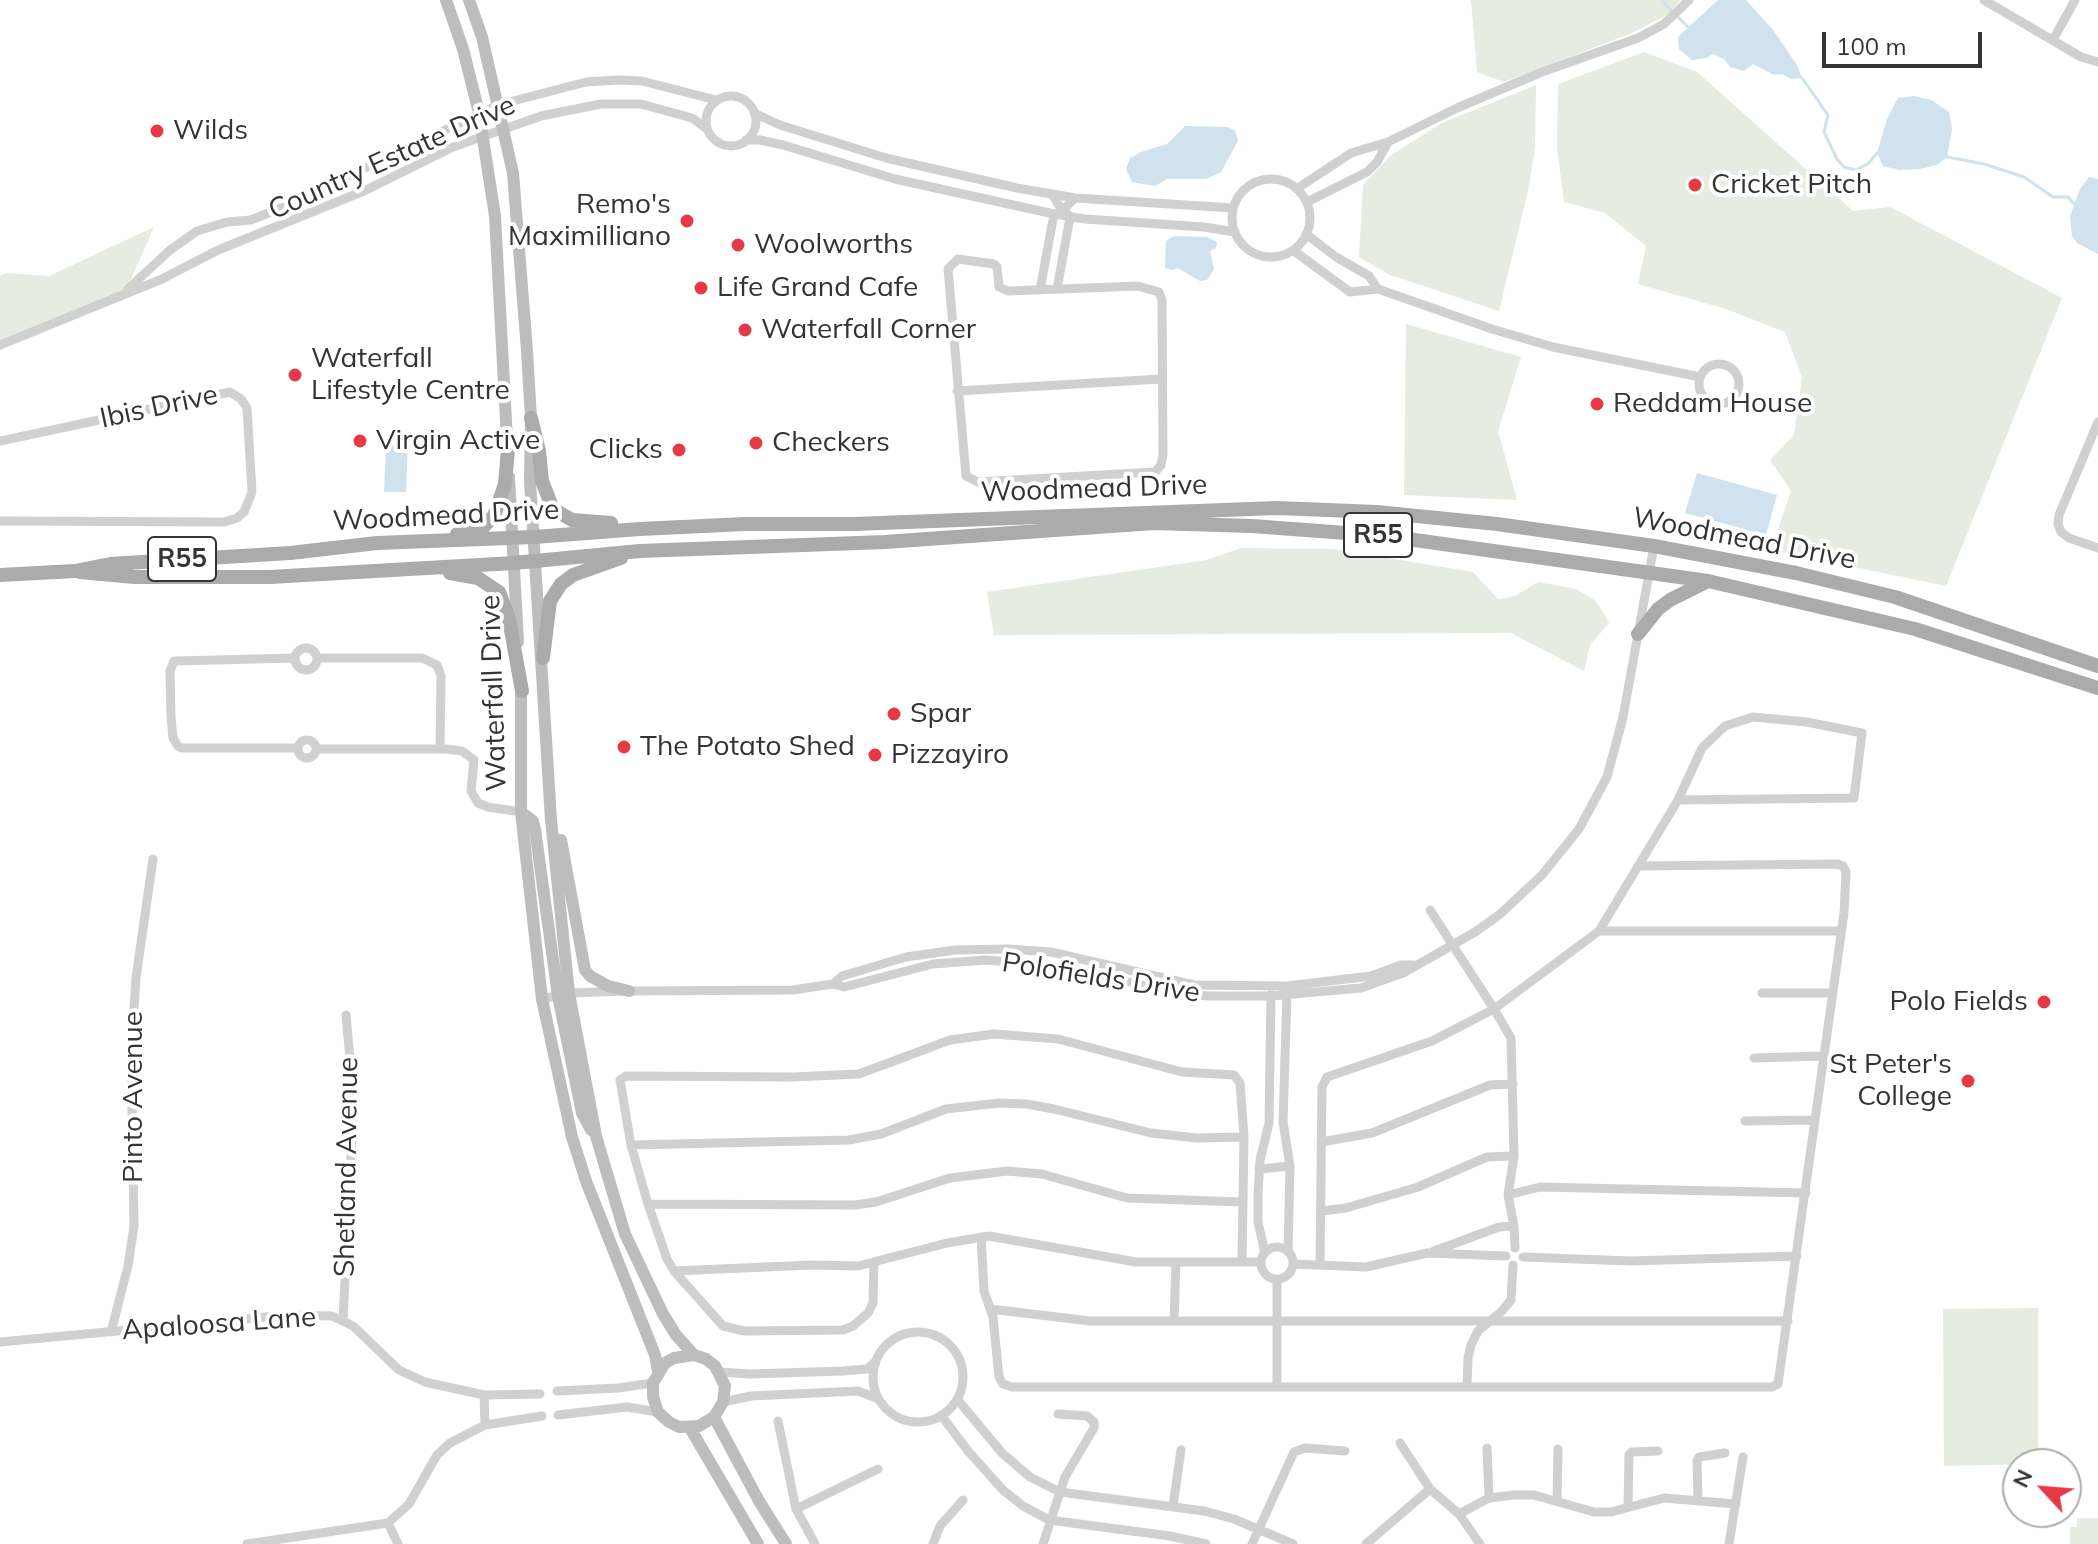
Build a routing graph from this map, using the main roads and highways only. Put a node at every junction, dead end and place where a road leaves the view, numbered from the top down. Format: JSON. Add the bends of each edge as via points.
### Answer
{"nodes":[{"id":1,"x":446,"y":0,"type":"edge"},
{"id":2,"x":469,"y":0,"type":"edge"},
{"id":3,"x":531,"y":418,"type":"junction"},
{"id":4,"x":508,"y":450,"type":"junction"},
{"id":5,"x":640,"y":529,"type":"junction"},
{"id":6,"x":534,"y":537,"type":"junction"},
{"id":7,"x":512,"y":538,"type":"junction"},
{"id":8,"x":377,"y":543,"type":"junction"},
{"id":9,"x":640,"y":551,"type":"junction"},
{"id":10,"x":536,"y":561,"type":"junction"},
{"id":11,"x":514,"y":563,"type":"junction"},
{"id":12,"x":75,"y":571,"type":"junction"},
{"id":13,"x":363,"y":573,"type":"junction"},
{"id":14,"x":0,"y":575,"type":"edge"},
{"id":15,"x":1708,"y":581,"type":"junction"},
{"id":16,"x":1638,"y":634,"type":"road end"},
{"id":17,"x":543,"y":658,"type":"junction"},
{"id":18,"x":2098,"y":666,"type":"edge"},
{"id":19,"x":2098,"y":688,"type":"edge"},
{"id":20,"x":522,"y":691,"type":"junction"},
{"id":21,"x":521,"y":812,"type":"junction"},
{"id":22,"x":551,"y":820,"type":"junction"},
{"id":23,"x":629,"y":991,"type":"road end"},
{"id":24,"x":564,"y":995,"type":"junction"},
{"id":25,"x":694,"y":1355,"type":"junction"},
{"id":26,"x":656,"y":1377,"type":"junction"},
{"id":27,"x":714,"y":1417,"type":"junction"},
{"id":28,"x":690,"y":1428,"type":"junction"},
{"id":29,"x":758,"y":1544,"type":"edge"},
{"id":30,"x":786,"y":1544,"type":"edge"}],
"edges":[{"from":1,"to":4,"type":"main road","name":"Waterfall Drive","via":[[479,113],[495,216]]},
{"from":2,"to":3,"type":"main road","name":"Waterfall Drive","via":[[513,173]]},
{"from":3,"to":5,"type":"main road","via":[[542,481],[553,509],[572,520]]},
{"from":3,"to":6,"type":"main road","name":"Waterfall Drive"},
{"from":4,"to":7,"type":"main road","name":"Waterfall Drive"},
{"from":4,"to":8,"type":"main road","via":[[498,509],[482,528]]},
{"from":5,"to":6,"type":"main road","name":"Woodmead Drive","number":"R55"},
{"from":5,"to":18,"type":"main road","name":"Woodmead Drive","number":"R55","via":[[1277,508],[1377,512],[1654,546],[1796,573],[1895,597]]},
{"from":6,"to":7,"type":"main road","name":"Woodmead Drive","number":"R55"},
{"from":6,"to":10,"type":"main road","name":"Waterfall Drive"},
{"from":7,"to":8,"type":"main road","name":"Woodmead Drive","number":"R55"},
{"from":7,"to":11,"type":"main road","name":"Waterfall Drive"},
{"from":8,"to":12,"type":"main road","name":"Woodmead Drive","number":"R55"},
{"from":9,"to":10,"type":"main road","name":"Woodmead Drive","number":"R55"},
{"from":9,"to":15,"type":"main road","name":"Woodmead Drive","number":"R55","via":[[885,542],[1154,523],[1386,536]]},
{"from":9,"to":17,"type":"main road","via":[[561,584],[550,601]]},
{"from":10,"to":11,"type":"main road","name":"Woodmead Drive","number":"R55"},
{"from":10,"to":17,"type":"main road","name":"Waterfall Drive"},
{"from":11,"to":13,"type":"main road","name":"Woodmead Drive","number":"R55"},
{"from":11,"to":20,"type":"main road","name":"Waterfall Drive"},
{"from":12,"to":13,"type":"main road","name":"Woodmead Drive","number":"R55","via":[[170,578]]},
{"from":12,"to":14,"type":"main road","name":"Woodmead Drive","number":"R55"},
{"from":13,"to":20,"type":"main road","via":[[439,571],[491,585],[505,604]]},
{"from":15,"to":16,"type":"main road","via":[[1658,609]]},
{"from":15,"to":19,"type":"main road","name":"Woodmead Drive","number":"R55","via":[[1915,629]]},
{"from":17,"to":22,"type":"main road","name":"Waterfall Drive"},
{"from":20,"to":21,"type":"main road","name":"Waterfall Drive"},
{"from":21,"to":24,"type":"main road","via":[[535,829]]},
{"from":21,"to":26,"type":"main road","name":"Waterfall Drive","via":[[542,999],[577,1151],[650,1340]]},
{"from":22,"to":23,"type":"main road","via":[[560,835],[585,970],[598,982]]},
{"from":22,"to":24,"type":"main road","name":"Waterfall Drive"},
{"from":24,"to":25,"type":"main road","name":"Waterfall Drive","via":[[625,1234],[663,1314]]},
{"from":25,"to":26,"type":"main road","via":[[674,1358]]},
{"from":25,"to":27,"type":"main road","via":[[720,1372],[725,1386]]},
{"from":26,"to":28,"type":"main road","via":[[653,1397],[658,1412],[669,1422]]},
{"from":27,"to":28,"type":"main road"},
{"from":27,"to":30,"type":"main road"},
{"from":28,"to":29,"type":"main road"}]}
